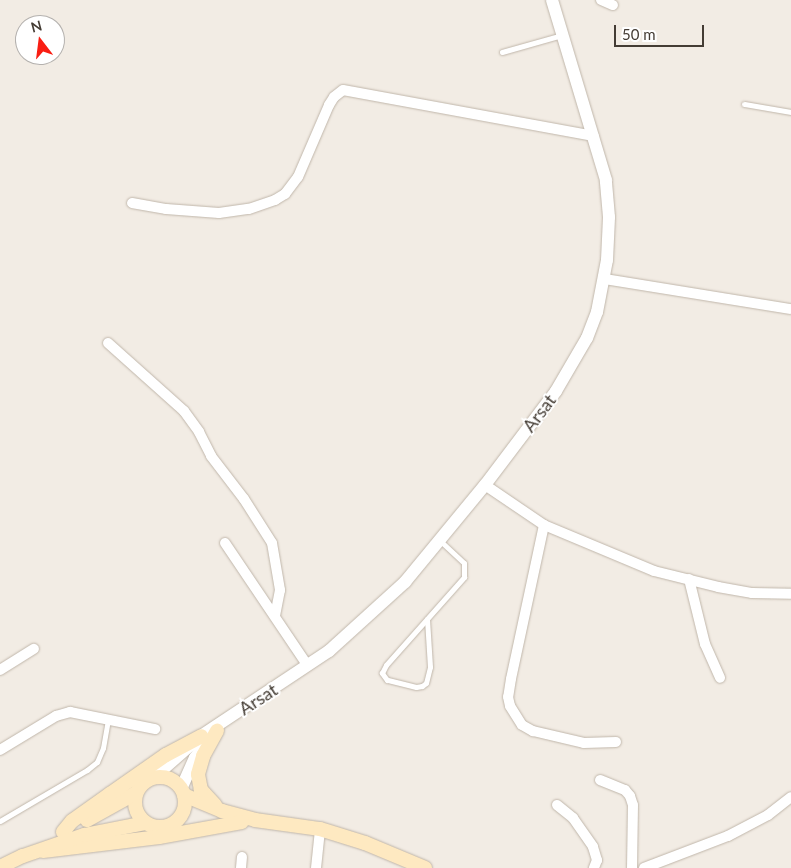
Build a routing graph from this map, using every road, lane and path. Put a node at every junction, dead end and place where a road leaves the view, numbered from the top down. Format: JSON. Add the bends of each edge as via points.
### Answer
{"nodes":[{"id":1,"x":552,"y":0,"type":"edge"},
{"id":2,"x":602,"y":0,"type":"edge"},
{"id":3,"x":613,"y":4,"type":"dead end"},
{"id":4,"x":563,"y":34,"type":"junction"},
{"id":5,"x":502,"y":52,"type":"dead end"},
{"id":6,"x":744,"y":104,"type":"dead end"},
{"id":7,"x":791,"y":112,"type":"edge"},
{"id":8,"x":594,"y":136,"type":"junction"},
{"id":9,"x":132,"y":203,"type":"dead end"},
{"id":10,"x":605,"y":279,"type":"junction"},
{"id":11,"x":791,"y":309,"type":"edge"},
{"id":12,"x":108,"y":343,"type":"dead end"},
{"id":13,"x":485,"y":485,"type":"junction"},
{"id":14,"x":544,"y":525,"type":"junction"},
{"id":15,"x":439,"y":540,"type":"junction"},
{"id":16,"x":225,"y":544,"type":"dead end"},
{"id":17,"x":689,"y":578,"type":"junction"},
{"id":18,"x":791,"y":594,"type":"edge"},
{"id":19,"x":275,"y":616,"type":"junction"},
{"id":20,"x":427,"y":619,"type":"junction"},
{"id":21,"x":34,"y":649,"type":"dead end"},
{"id":22,"x":308,"y":666,"type":"junction"},
{"id":23,"x":0,"y":670,"type":"edge"},
{"id":24,"x":720,"y":678,"type":"dead end"},
{"id":25,"x":230,"y":718,"type":"junction"},
{"id":26,"x":108,"y":720,"type":"junction"},
{"id":27,"x":155,"y":729,"type":"dead end"},
{"id":28,"x":217,"y":731,"type":"junction"},
{"id":29,"x":201,"y":736,"type":"junction"},
{"id":30,"x":616,"y":742,"type":"dead end"},
{"id":31,"x":0,"y":750,"type":"edge"},
{"id":32,"x":153,"y":778,"type":"junction"},
{"id":33,"x":600,"y":780,"type":"dead end"},
{"id":34,"x":183,"y":792,"type":"junction"},
{"id":35,"x":136,"y":793,"type":"junction"},
{"id":36,"x":791,"y":797,"type":"edge"},
{"id":37,"x":557,"y":806,"type":"dead end"},
{"id":38,"x":222,"y":811,"type":"junction"},
{"id":39,"x":0,"y":820,"type":"edge"},
{"id":40,"x":248,"y":821,"type":"junction"},
{"id":41,"x":176,"y":822,"type":"junction"},
{"id":42,"x":145,"y":823,"type":"junction"},
{"id":43,"x":320,"y":828,"type":"junction"},
{"id":44,"x":63,"y":832,"type":"junction"},
{"id":45,"x":42,"y":851,"type":"junction"},
{"id":46,"x":23,"y":856,"type":"junction"},
{"id":47,"x":1,"y":865,"type":"edge"},
{"id":48,"x":316,"y":868,"type":"edge"},
{"id":49,"x":425,"y":868,"type":"edge"},
{"id":50,"x":594,"y":868,"type":"edge"},
{"id":51,"x":632,"y":868,"type":"edge"},
{"id":52,"x":644,"y":868,"type":"edge"}],
"edges":[{"from":1,"to":4,"type":"street","name":"Arsat"},
{"from":2,"to":3,"type":"street"},
{"from":4,"to":5,"type":"lane"},
{"from":4,"to":8,"type":"street","name":"Arsat"},
{"from":6,"to":7,"type":"lane"},
{"from":8,"to":9,"type":"street","via":[[343,90],[329,105],[298,177],[286,194],[275,200],[249,209],[219,213]]},
{"from":8,"to":10,"type":"street","name":"Arsat","via":[[606,180],[609,218]]},
{"from":10,"to":11,"type":"street"},
{"from":10,"to":13,"type":"street","name":"Arsat","via":[[597,312],[573,364]]},
{"from":12,"to":19,"type":"street","via":[[184,411],[272,543],[280,590]]},
{"from":13,"to":14,"type":"street"},
{"from":13,"to":15,"type":"street","name":"Arsat"},
{"from":14,"to":17,"type":"street","via":[[654,571]]},
{"from":14,"to":30,"type":"street","via":[[511,679],[510,706],[522,725],[533,731],[584,743]]},
{"from":15,"to":20,"type":"lane","via":[[464,563],[464,577]]},
{"from":15,"to":22,"type":"street","name":"Arsat","via":[[398,588],[352,632]]},
{"from":16,"to":19,"type":"street"},
{"from":17,"to":18,"type":"street","via":[[752,593]]},
{"from":17,"to":24,"type":"street","via":[[706,644]]},
{"from":19,"to":22,"type":"street"},
{"from":20,"to":20,"type":"lane","via":[[386,665],[382,673],[387,680],[416,687],[426,683],[430,667]]},
{"from":21,"to":23,"type":"street"},
{"from":22,"to":25,"type":"street","name":"Arsat"},
{"from":25,"to":28,"type":"street"},
{"from":25,"to":29,"type":"street"},
{"from":26,"to":27,"type":"street"},
{"from":26,"to":31,"type":"street","via":[[80,713],[63,713]]},
{"from":26,"to":39,"type":"lane","via":[[97,762]]},
{"from":28,"to":34,"type":"street","via":[[195,758]]},
{"from":28,"to":38,"type":"main road","via":[[203,756],[198,774],[205,797]]},
{"from":29,"to":32,"type":"street"},
{"from":29,"to":44,"type":"main road","via":[[166,755],[72,821]]},
{"from":32,"to":34,"type":"main road","via":[[169,778]]},
{"from":32,"to":35,"type":"main road","via":[[145,781]]},
{"from":33,"to":51,"type":"street","via":[[625,790],[630,796],[633,805]]},
{"from":34,"to":38,"type":"main road"},
{"from":34,"to":41,"type":"main road","via":[[183,813]]},
{"from":35,"to":42,"type":"main road","via":[[135,810]]},
{"from":35,"to":44,"type":"main road"},
{"from":36,"to":52,"type":"street","via":[[768,815],[728,836]]},
{"from":37,"to":50,"type":"street","via":[[573,818],[593,847],[597,860]]},
{"from":38,"to":40,"type":"main road"},
{"from":40,"to":41,"type":"main road"},
{"from":40,"to":43,"type":"main road"},
{"from":40,"to":45,"type":"main road","via":[[159,837]]},
{"from":41,"to":42,"type":"main road","via":[[160,828]]},
{"from":42,"to":45,"type":"main road","via":[[84,835]]},
{"from":43,"to":48,"type":"street"},
{"from":43,"to":49,"type":"main road"},
{"from":44,"to":46,"type":"main road","via":[[38,844]]},
{"from":45,"to":46,"type":"main road"},
{"from":46,"to":47,"type":"main road"}]}
